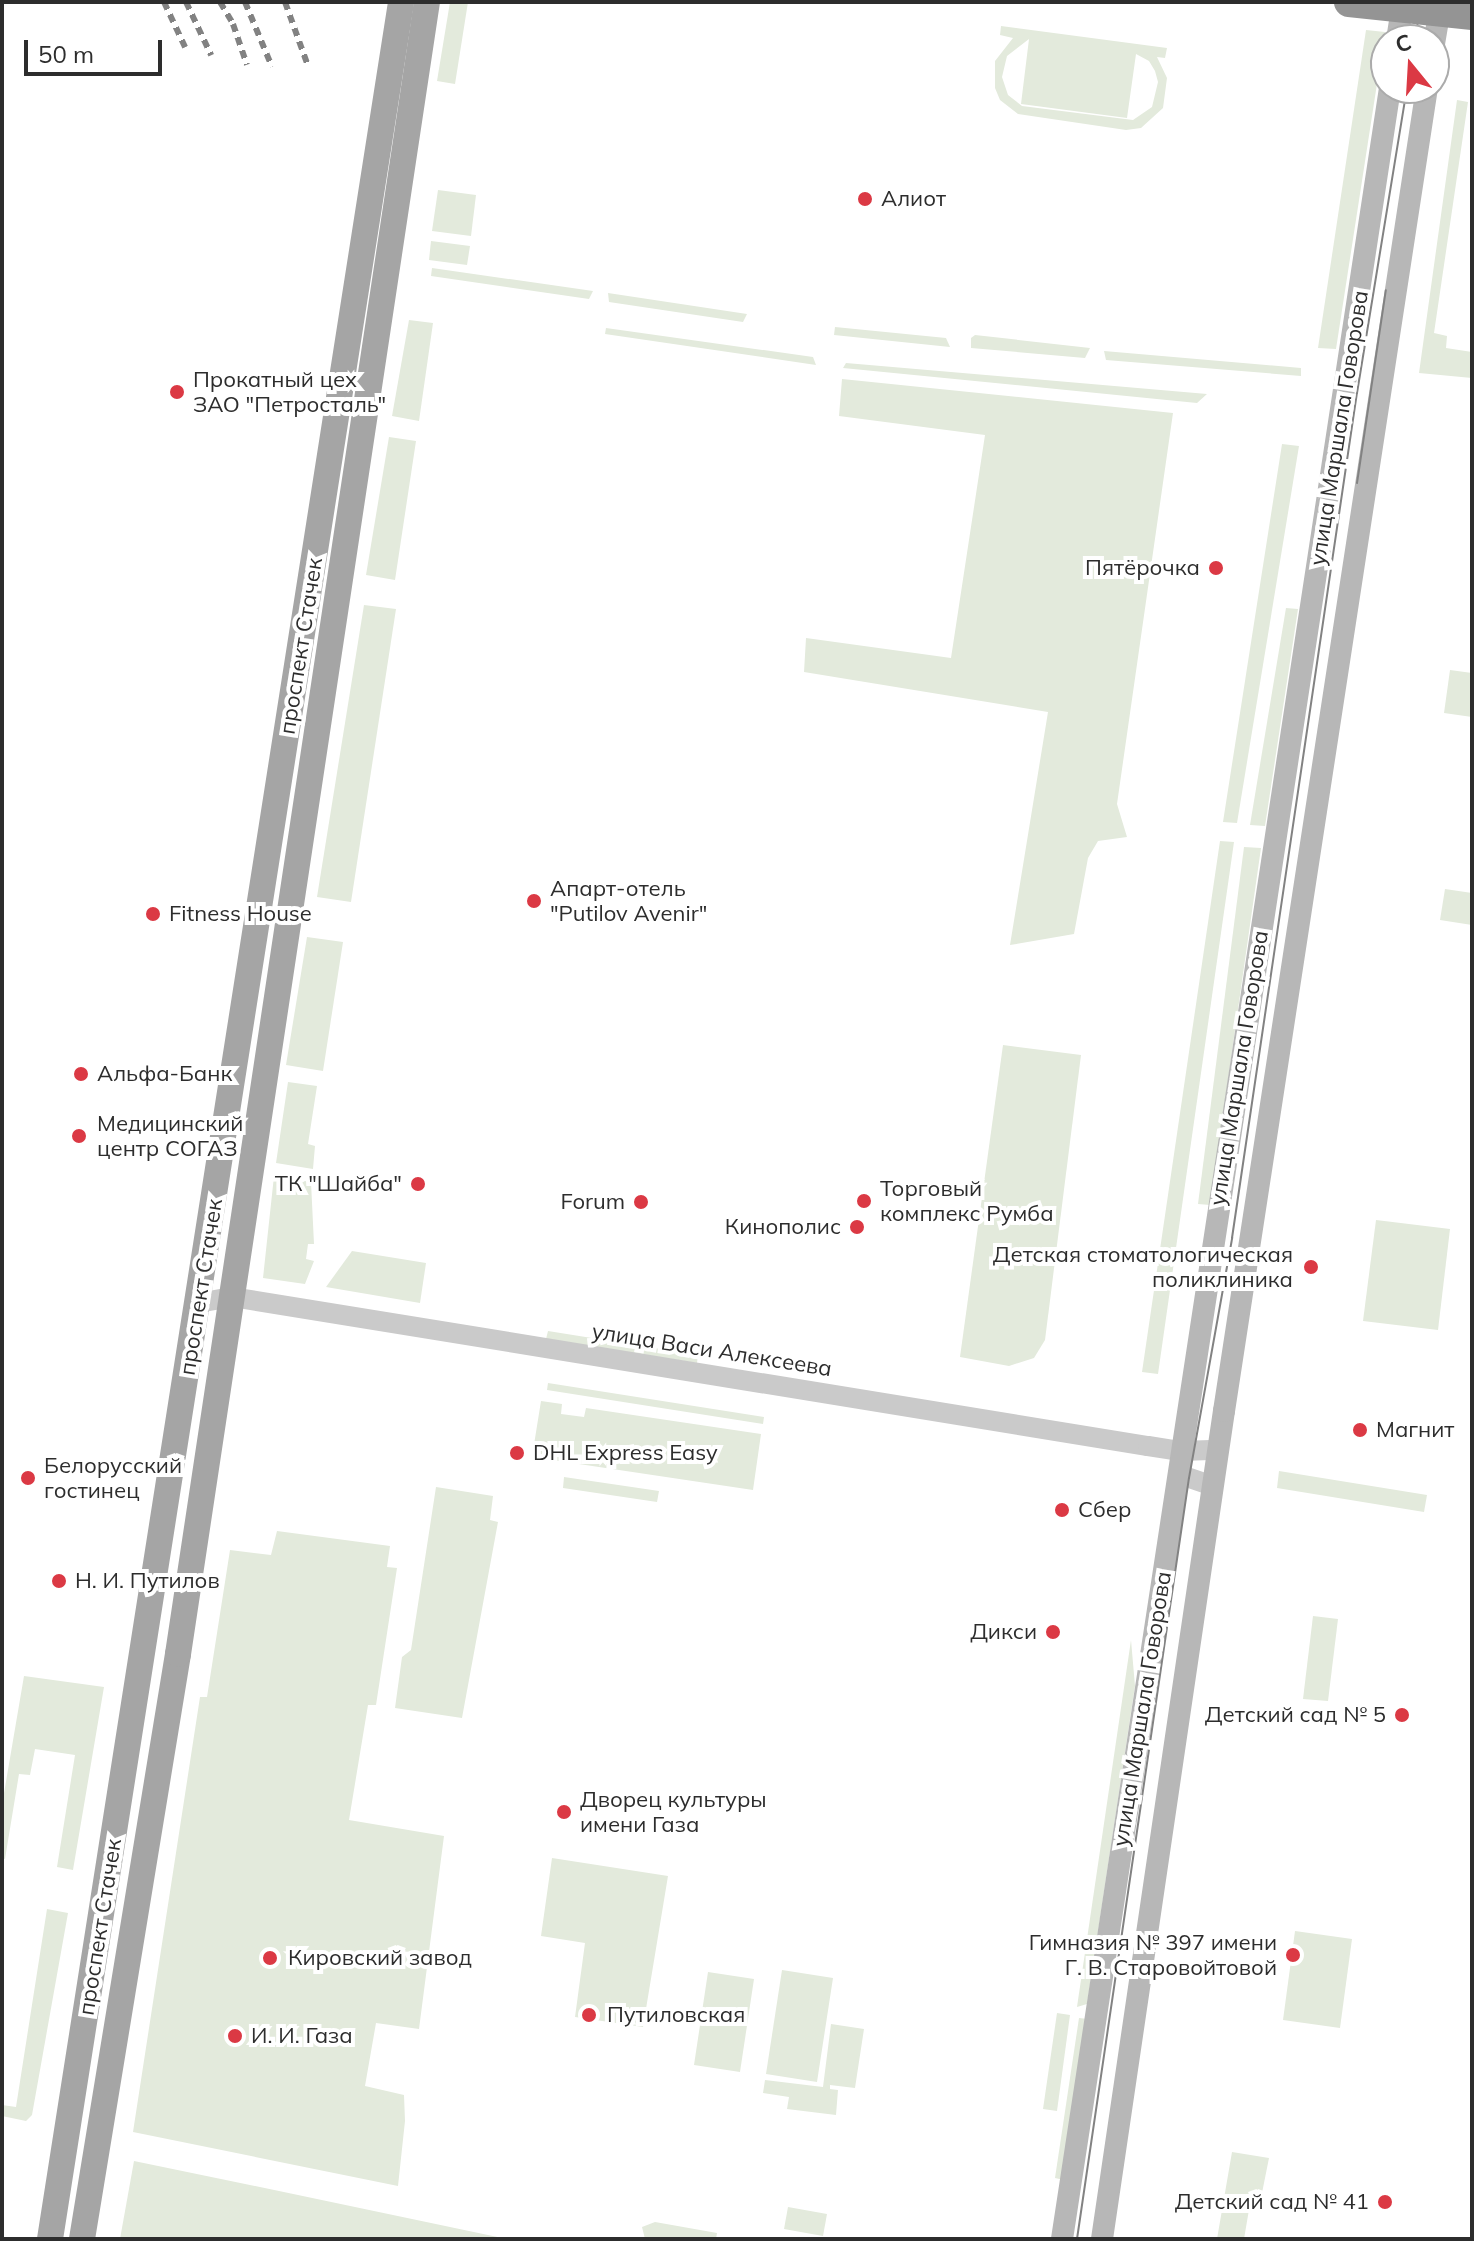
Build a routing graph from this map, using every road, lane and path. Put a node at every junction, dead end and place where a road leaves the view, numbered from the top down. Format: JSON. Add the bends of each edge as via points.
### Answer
{"nodes":[{"id":1,"x":401,"y":2,"type":"edge"},
{"id":2,"x":427,"y":2,"type":"edge"},
{"id":3,"x":1349,"y":2,"type":"edge"},
{"id":4,"x":1403,"y":2,"type":"edge"},
{"id":5,"x":1441,"y":2,"type":"edge"},
{"id":6,"x":1472,"y":15,"type":"edge"},
{"id":7,"x":1400,"y":24,"type":"edge"},
{"id":8,"x":1437,"y":24,"type":"edge"},
{"id":9,"x":1388,"y":104,"type":"edge"},
{"id":10,"x":1425,"y":104,"type":"edge"},
{"id":11,"x":232,"y":1297,"type":"junction"},
{"id":12,"x":198,"y":1303,"type":"junction"},
{"id":13,"x":1218,"y":1450,"type":"junction"},
{"id":14,"x":1181,"y":1451,"type":"junction"},
{"id":15,"x":1178,"y":1474,"type":"junction"},
{"id":16,"x":1213,"y":1486,"type":"junction"},
{"id":17,"x":50,"y":2239,"type":"edge"},
{"id":18,"x":82,"y":2239,"type":"edge"},
{"id":19,"x":1062,"y":2239,"type":"edge"},
{"id":20,"x":1102,"y":2239,"type":"edge"}],
"edges":[{"from":1,"to":12,"type":"main road","name":"проспект Стачек"},
{"from":2,"to":11,"type":"main road","name":"проспект Стачек"},
{"from":3,"to":6,"type":"highway","bridge":true},
{"from":4,"to":7,"type":"main road"},
{"from":5,"to":8,"type":"main road"},
{"from":9,"to":14,"type":"main road","name":"улица Маршала Говорова"},
{"from":10,"to":13,"type":"main road","name":"улица Маршала Говорова"},
{"from":11,"to":12,"type":"street","name":"улица Васи Алексеева"},
{"from":11,"to":14,"type":"street","name":"улица Васи Алексеева"},
{"from":11,"to":18,"type":"main road","name":"проспект Стачек"},
{"from":12,"to":17,"type":"main road","name":"проспект Стачек"},
{"from":13,"to":14,"type":"street","name":"улица Васи Алексеева"},
{"from":13,"to":16,"type":"main road","name":"улица Маршала Говорова"},
{"from":14,"to":15,"type":"main road","name":"улица Маршала Говорова"},
{"from":15,"to":16,"type":"street"},
{"from":15,"to":19,"type":"main road","name":"улица Маршала Говорова"},
{"from":16,"to":20,"type":"main road","name":"улица Маршала Говорова"}]}
